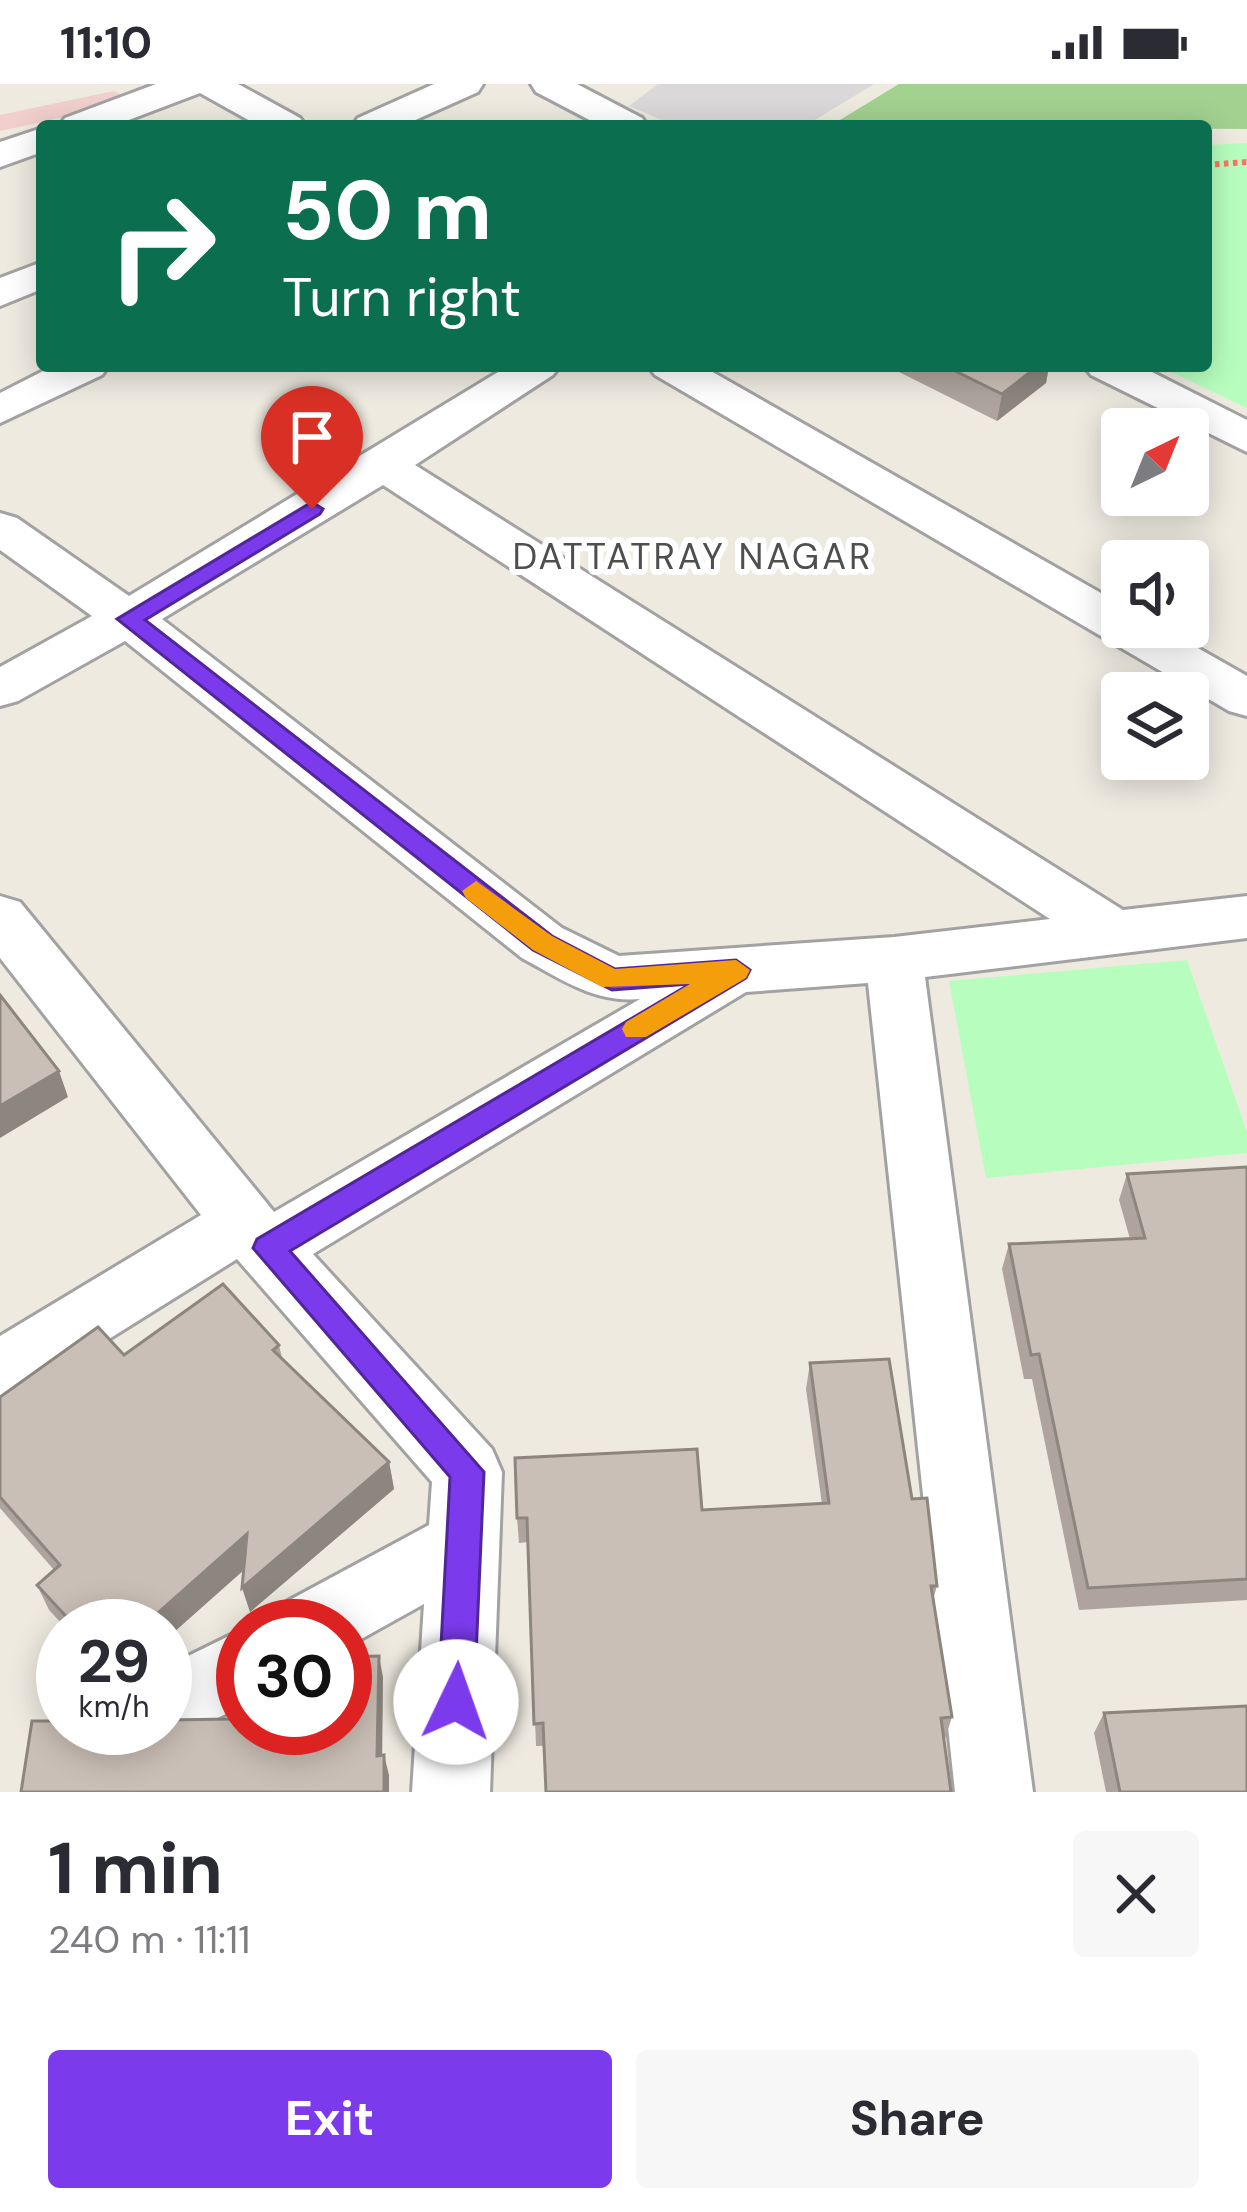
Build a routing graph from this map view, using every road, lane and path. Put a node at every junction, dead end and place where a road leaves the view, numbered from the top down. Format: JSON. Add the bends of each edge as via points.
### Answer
{"nodes":[{"id":1,"x":190,"y":84,"type":"edge"},
{"id":2,"x":211,"y":84,"type":"edge"},
{"id":3,"x":465,"y":84,"type":"edge"},
{"id":4,"x":549,"y":84,"type":"edge"},
{"id":5,"x":576,"y":117,"type":"edge"},
{"id":6,"x":94,"y":120,"type":"edge"},
{"id":7,"x":276,"y":120,"type":"edge"},
{"id":8,"x":384,"y":120,"type":"edge"},
{"id":9,"x":36,"y":142,"type":"edge"},
{"id":10,"x":0,"y":155,"type":"edge"},
{"id":11,"x":1247,"y":162,"type":"edge"},
{"id":12,"x":1212,"y":165,"type":"edge"},
{"id":13,"x":36,"y":277,"type":"edge"},
{"id":14,"x":0,"y":293,"type":"edge"},
{"id":15,"x":75,"y":372,"type":"edge"},
{"id":16,"x":529,"y":372,"type":"edge"},
{"id":17,"x":680,"y":372,"type":"edge"},
{"id":18,"x":1118,"y":372,"type":"edge"},
{"id":19,"x":0,"y":410,"type":"edge"},
{"id":20,"x":1243,"y":435,"type":"edge"},
{"id":21,"x":385,"y":466,"type":"junction"},
{"id":22,"x":0,"y":528,"type":"edge"},
{"id":23,"x":1101,"y":615,"type":"edge"},
{"id":24,"x":129,"y":619,"type":"junction"},
{"id":25,"x":1158,"y":648,"type":"edge"},
{"id":26,"x":0,"y":689,"type":"edge"},
{"id":27,"x":1247,"y":699,"type":"edge"},
{"id":28,"x":1243,"y":929,"type":"edge"},
{"id":29,"x":1110,"y":930,"type":"junction"},
{"id":30,"x":12,"y":953,"type":"edge"},
{"id":31,"x":895,"y":959,"type":"junction"},
{"id":32,"x":736,"y":970,"type":"junction"},
{"id":33,"x":256,"y":1235,"type":"junction"},
{"id":34,"x":0,"y":1371,"type":"edge"},
{"id":35,"x":464,"y":1544,"type":"junction"},
{"id":36,"x":363,"y":1599,"type":"edge"},
{"id":37,"x":451,"y":1792,"type":"edge"},
{"id":38,"x":994,"y":1792,"type":"edge"}],
"edges":[{"from":1,"to":6,"type":"street"},
{"from":2,"to":7,"type":"street"},
{"from":3,"to":8,"type":"street"},
{"from":4,"to":5,"type":"street"},
{"from":9,"to":10,"type":"street"},
{"from":11,"to":12,"type":"path"},
{"from":13,"to":14,"type":"street"},
{"from":15,"to":19,"type":"street"},
{"from":16,"to":21,"type":"street"},
{"from":17,"to":23,"type":"street"},
{"from":18,"to":20,"type":"street"},
{"from":21,"to":24,"type":"street"},
{"from":21,"to":29,"type":"street"},
{"from":22,"to":24,"type":"street"},
{"from":24,"to":26,"type":"street"},
{"from":24,"to":32,"type":"street","via":[[542,943],[612,980]]},
{"from":25,"to":27,"type":"street"},
{"from":28,"to":29,"type":"street"},
{"from":29,"to":31,"type":"street"},
{"from":30,"to":33,"type":"street"},
{"from":31,"to":32,"type":"street"},
{"from":31,"to":38,"type":"street"},
{"from":32,"to":33,"type":"street"},
{"from":33,"to":34,"type":"street"},
{"from":33,"to":35,"type":"street","via":[[467,1472]]},
{"from":35,"to":36,"type":"street"},
{"from":35,"to":37,"type":"street"}]}
